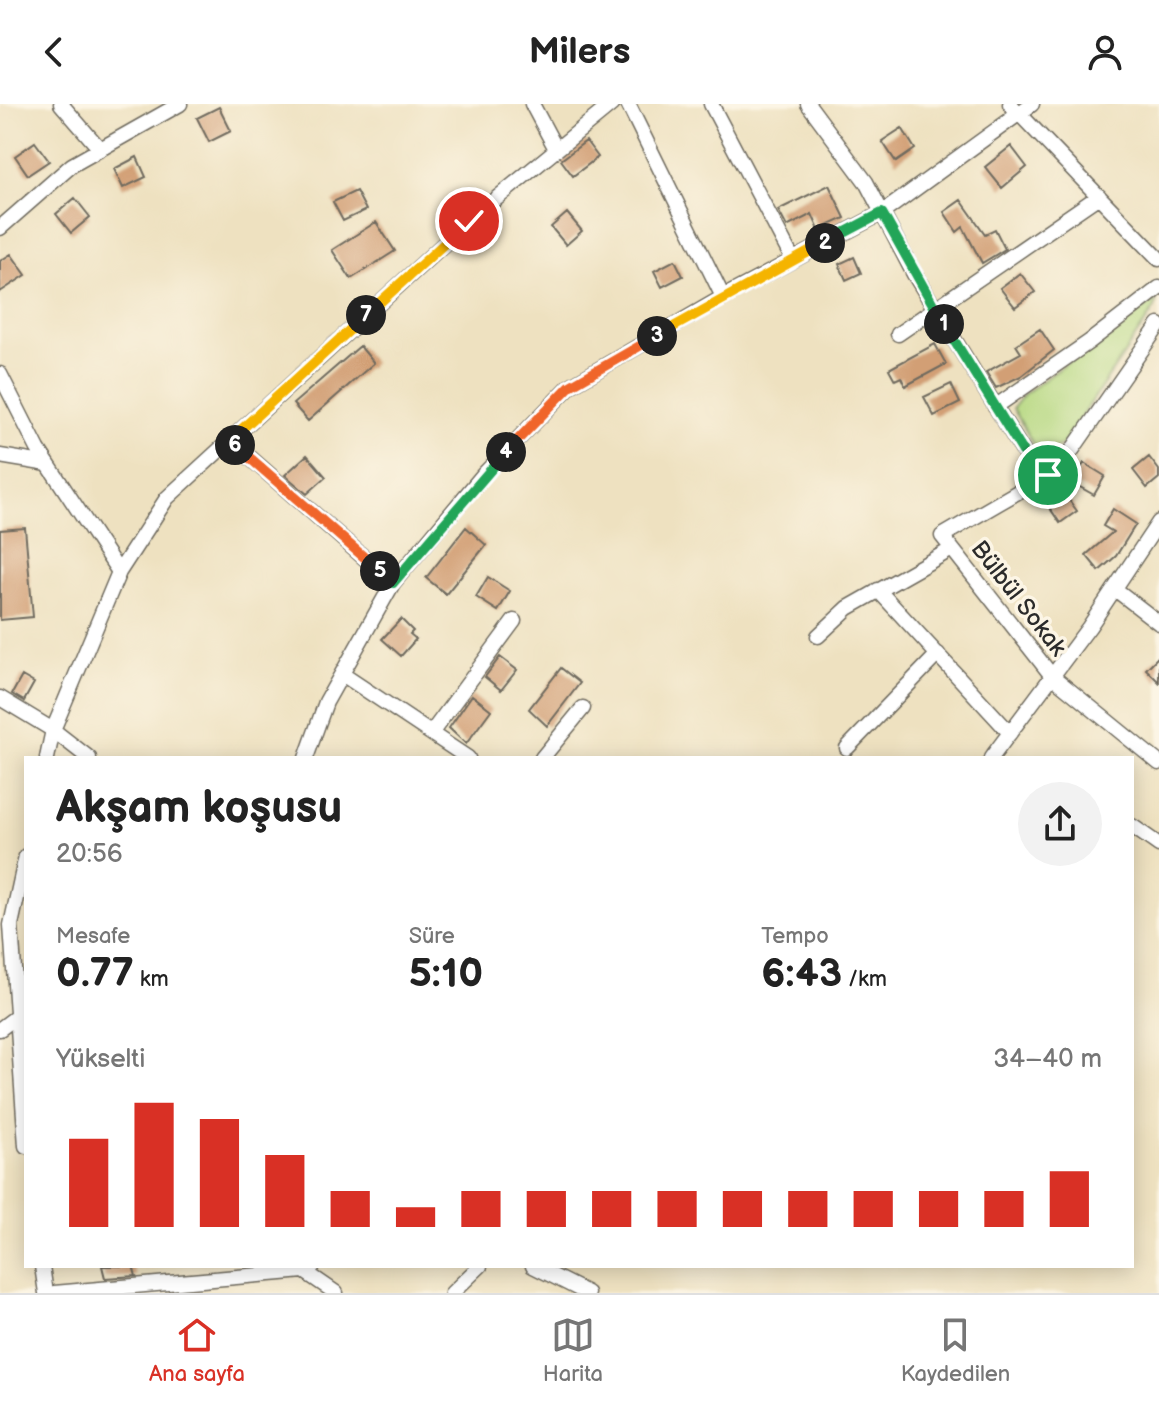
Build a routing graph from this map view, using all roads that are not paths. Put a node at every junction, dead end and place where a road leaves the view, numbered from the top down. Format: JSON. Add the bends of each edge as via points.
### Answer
{"nodes":[{"id":1,"x":61,"y":104,"type":"edge"},
{"id":2,"x":180,"y":104,"type":"edge"},
{"id":3,"x":532,"y":104,"type":"edge"},
{"id":4,"x":612,"y":104,"type":"edge"},
{"id":5,"x":628,"y":104,"type":"edge"},
{"id":6,"x":711,"y":104,"type":"edge"},
{"id":7,"x":808,"y":104,"type":"edge"},
{"id":8,"x":1032,"y":104,"type":"edge"},
{"id":9,"x":1015,"y":109,"type":"edge"},
{"id":10,"x":100,"y":149,"type":"junction"},
{"id":11,"x":556,"y":149,"type":"junction"},
{"id":12,"x":1099,"y":196,"type":"junction"},
{"id":13,"x":882,"y":213,"type":"junction"},
{"id":14,"x":0,"y":228,"type":"edge"},
{"id":15,"x":1159,"y":259,"type":"edge"},
{"id":16,"x":793,"y":260,"type":"junction"},
{"id":17,"x":1159,"y":288,"type":"edge"},
{"id":18,"x":723,"y":297,"type":"junction"},
{"id":19,"x":936,"y":311,"type":"junction"},
{"id":20,"x":1159,"y":325,"type":"edge"},
{"id":21,"x":898,"y":334,"type":"dead end"},
{"id":22,"x":0,"y":374,"type":"edge"},
{"id":23,"x":995,"y":407,"type":"junction"},
{"id":24,"x":230,"y":440,"type":"junction"},
{"id":25,"x":0,"y":456,"type":"edge"},
{"id":26,"x":48,"y":464,"type":"junction"},
{"id":27,"x":1040,"y":479,"type":"junction"},
{"id":28,"x":1159,"y":522,"type":"edge"},
{"id":29,"x":952,"y":549,"type":"junction"},
{"id":30,"x":119,"y":572,"type":"junction"},
{"id":31,"x":393,"y":583,"type":"junction"},
{"id":32,"x":1115,"y":589,"type":"junction"},
{"id":33,"x":878,"y":590,"type":"junction"},
{"id":34,"x":514,"y":621,"type":"dead end"},
{"id":35,"x":1159,"y":623,"type":"edge"},
{"id":36,"x":818,"y":636,"type":"dead end"},
{"id":37,"x":938,"y":654,"type":"junction"},
{"id":38,"x":342,"y":674,"type":"junction"},
{"id":39,"x":1052,"y":676,"type":"junction"},
{"id":40,"x":0,"y":698,"type":"edge"},
{"id":41,"x":583,"y":708,"type":"dead end"},
{"id":42,"x":53,"y":730,"type":"junction"},
{"id":43,"x":432,"y":732,"type":"junction"},
{"id":44,"x":1010,"y":733,"type":"junction"},
{"id":45,"x":847,"y":748,"type":"dead end"},
{"id":46,"x":47,"y":756,"type":"edge"},
{"id":47,"x":86,"y":756,"type":"edge"},
{"id":48,"x":307,"y":756,"type":"edge"},
{"id":49,"x":465,"y":756,"type":"edge"},
{"id":50,"x":544,"y":756,"type":"edge"},
{"id":51,"x":993,"y":756,"type":"edge"},
{"id":52,"x":1159,"y":763,"type":"edge"},
{"id":53,"x":1134,"y":827,"type":"edge"},
{"id":54,"x":1159,"y":845,"type":"edge"},
{"id":55,"x":24,"y":865,"type":"edge"},
{"id":56,"x":21,"y":1018,"type":"edge"},
{"id":57,"x":0,"y":1029,"type":"edge"},
{"id":58,"x":24,"y":1095,"type":"edge"},
{"id":59,"x":42,"y":1268,"type":"edge"},
{"id":60,"x":308,"y":1268,"type":"edge"},
{"id":61,"x":478,"y":1268,"type":"edge"},
{"id":62,"x":537,"y":1268,"type":"edge"},
{"id":63,"x":234,"y":1272,"type":"edge"},
{"id":64,"x":320,"y":1288,"type":"edge"},
{"id":65,"x":46,"y":1293,"type":"edge"},
{"id":66,"x":54,"y":1293,"type":"edge"},
{"id":67,"x":336,"y":1293,"type":"edge"},
{"id":68,"x":452,"y":1293,"type":"edge"},
{"id":69,"x":587,"y":1293,"type":"edge"}],
"edges":[{"from":1,"to":10,"type":"street"},
{"from":2,"to":10,"type":"street"},
{"from":3,"to":11,"type":"street"},
{"from":4,"to":11,"type":"street"},
{"from":5,"to":18,"type":"street"},
{"from":6,"to":16,"type":"street"},
{"from":7,"to":13,"type":"street","via":[[866,182]]},
{"from":8,"to":9,"type":"street"},
{"from":9,"to":12,"type":"street"},
{"from":9,"to":13,"type":"street"},
{"from":10,"to":14,"type":"street","via":[[72,165]]},
{"from":11,"to":24,"type":"street","via":[[469,221]]},
{"from":12,"to":15,"type":"street"},
{"from":12,"to":19,"type":"street"},
{"from":13,"to":16,"type":"street"},
{"from":13,"to":19,"type":"street"},
{"from":16,"to":18,"type":"street"},
{"from":17,"to":23,"type":"street"},
{"from":18,"to":31,"type":"street","via":[[570,386],[483,475]]},
{"from":19,"to":21,"type":"street"},
{"from":19,"to":23,"type":"street"},
{"from":20,"to":27,"type":"street","via":[[1068,456]]},
{"from":22,"to":26,"type":"street"},
{"from":23,"to":27,"type":"street"},
{"from":24,"to":30,"type":"street","via":[[167,498]]},
{"from":24,"to":31,"type":"street"},
{"from":25,"to":26,"type":"street"},
{"from":26,"to":30,"type":"street"},
{"from":27,"to":29,"type":"street","name":"Bülbül Sokak","via":[[942,536]]},
{"from":28,"to":32,"type":"street"},
{"from":29,"to":33,"type":"street"},
{"from":29,"to":39,"type":"street","name":"Bülbül Sokak"},
{"from":30,"to":42,"type":"street"},
{"from":31,"to":38,"type":"street"},
{"from":32,"to":35,"type":"street"},
{"from":32,"to":39,"type":"street"},
{"from":33,"to":36,"type":"street"},
{"from":33,"to":37,"type":"street"},
{"from":34,"to":43,"type":"street"},
{"from":37,"to":44,"type":"street"},
{"from":37,"to":45,"type":"street"},
{"from":38,"to":43,"type":"street"},
{"from":38,"to":48,"type":"street"},
{"from":39,"to":44,"type":"street"},
{"from":39,"to":52,"type":"street","name":"Bülbül Sokak"},
{"from":40,"to":42,"type":"street"},
{"from":41,"to":50,"type":"street"},
{"from":42,"to":46,"type":"street"},
{"from":42,"to":47,"type":"street"},
{"from":43,"to":49,"type":"street"},
{"from":44,"to":51,"type":"street"},
{"from":53,"to":54,"type":"street"},
{"from":55,"to":56,"type":"street","via":[[11,925]]},
{"from":56,"to":57,"type":"street"},
{"from":56,"to":58,"type":"street"},
{"from":59,"to":65,"type":"street"},
{"from":60,"to":63,"type":"street"},
{"from":60,"to":64,"type":"street"},
{"from":61,"to":68,"type":"street"},
{"from":62,"to":69,"type":"street"},
{"from":63,"to":66,"type":"street"},
{"from":64,"to":67,"type":"street"}]}
